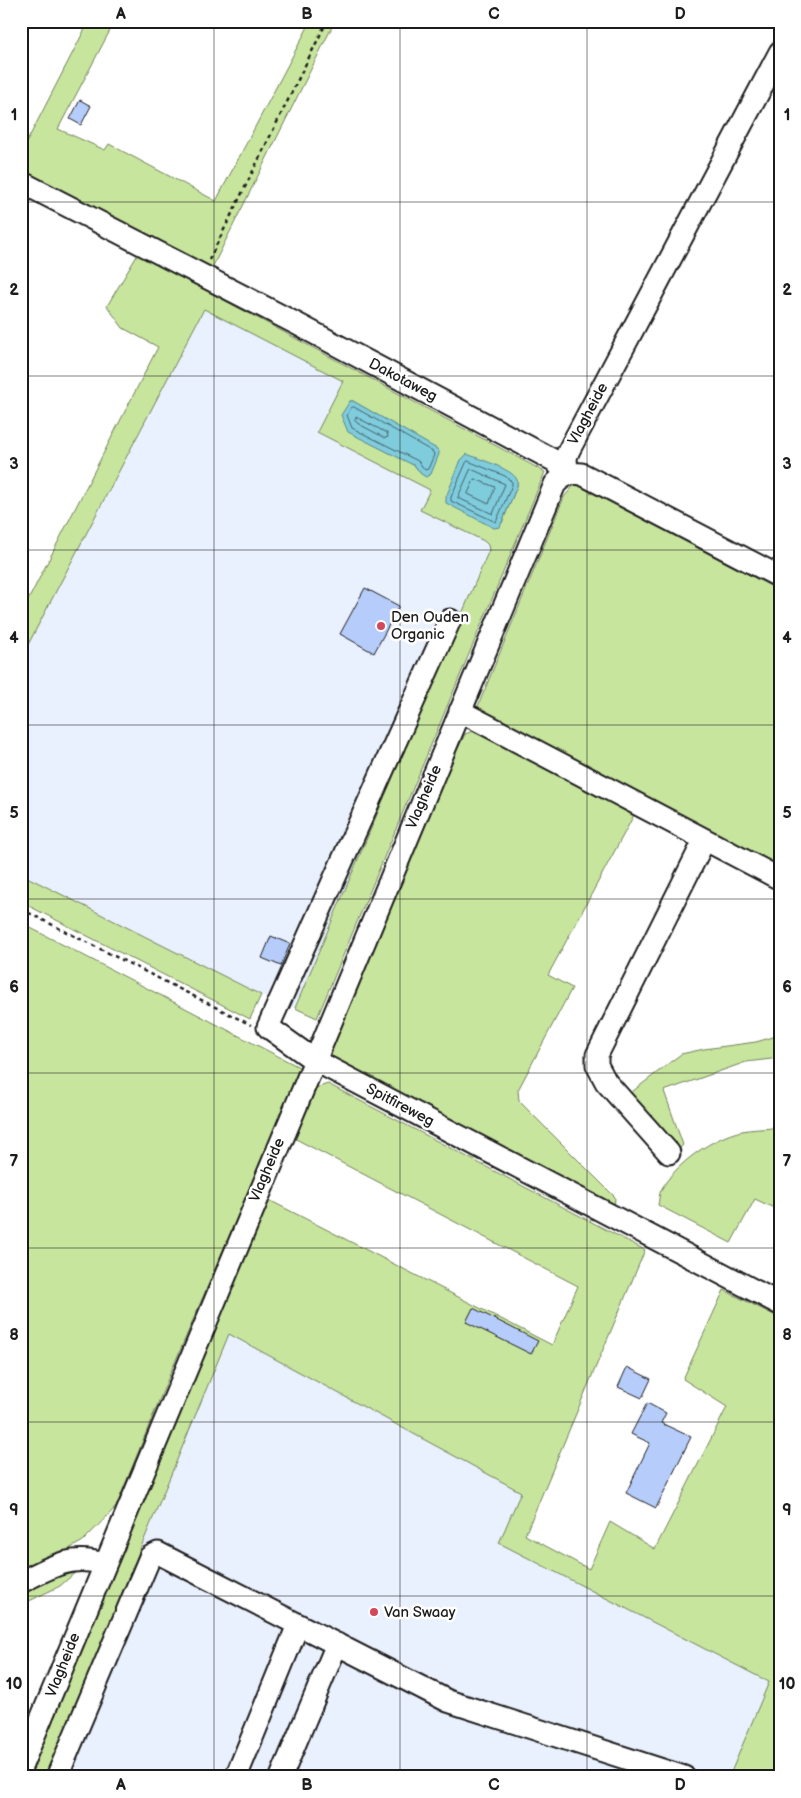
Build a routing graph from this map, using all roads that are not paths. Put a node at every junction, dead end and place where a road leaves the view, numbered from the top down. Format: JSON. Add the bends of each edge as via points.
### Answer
{"nodes":[{"id":1,"x":780,"y":52,"type":"edge"},
{"id":2,"x":21,"y":182,"type":"edge"},
{"id":3,"x":567,"y":475,"type":"junction"},
{"id":4,"x":780,"y":577,"type":"edge"},
{"id":5,"x":450,"y":620,"type":"dead end"},
{"id":6,"x":460,"y":712,"type":"junction"},
{"id":7,"x":704,"y":841,"type":"junction"},
{"id":8,"x":780,"y":879,"type":"edge"},
{"id":9,"x":314,"y":1060,"type":"junction"},
{"id":10,"x":669,"y":1153,"type":"dead end"},
{"id":11,"x":780,"y":1304,"type":"edge"},
{"id":12,"x":104,"y":1564,"type":"junction"},
{"id":13,"x":21,"y":1582,"type":"edge"},
{"id":14,"x":298,"y":1625,"type":"junction"},
{"id":15,"x":337,"y":1644,"type":"junction"},
{"id":16,"x":21,"y":1767,"type":"edge"},
{"id":17,"x":58,"y":1777,"type":"edge"},
{"id":18,"x":236,"y":1777,"type":"edge"},
{"id":19,"x":281,"y":1777,"type":"edge"},
{"id":20,"x":684,"y":1777,"type":"edge"}],
"edges":[{"from":1,"to":3,"type":"street","name":"Vlagheide","via":[[569,450]]},
{"from":2,"to":3,"type":"street","name":"Dakotaweg","via":[[555,460]]},
{"from":3,"to":4,"type":"street","via":[[587,477]]},
{"from":3,"to":6,"type":"street","name":"Vlagheide","via":[[555,484]]},
{"from":5,"to":9,"type":"street","name":"Spitfireweg","via":[[268,1027]]},
{"from":6,"to":7,"type":"street"},
{"from":6,"to":9,"type":"street","name":"Vlagheide"},
{"from":7,"to":8,"type":"street"},
{"from":7,"to":10,"type":"street","via":[[597,1056],[597,1065],[606,1082]]},
{"from":9,"to":11,"type":"street","name":"Spitfireweg"},
{"from":9,"to":12,"type":"street","name":"Vlagheide"},
{"from":12,"to":13,"type":"street","via":[[80,1559],[56,1565]]},
{"from":12,"to":16,"type":"street","name":"Vlagheide"},
{"from":14,"to":15,"type":"street"},
{"from":14,"to":17,"type":"street","via":[[158,1553],[150,1557]]},
{"from":14,"to":18,"type":"street"},
{"from":15,"to":19,"type":"street"},
{"from":15,"to":20,"type":"street","via":[[448,1701]]}]}
